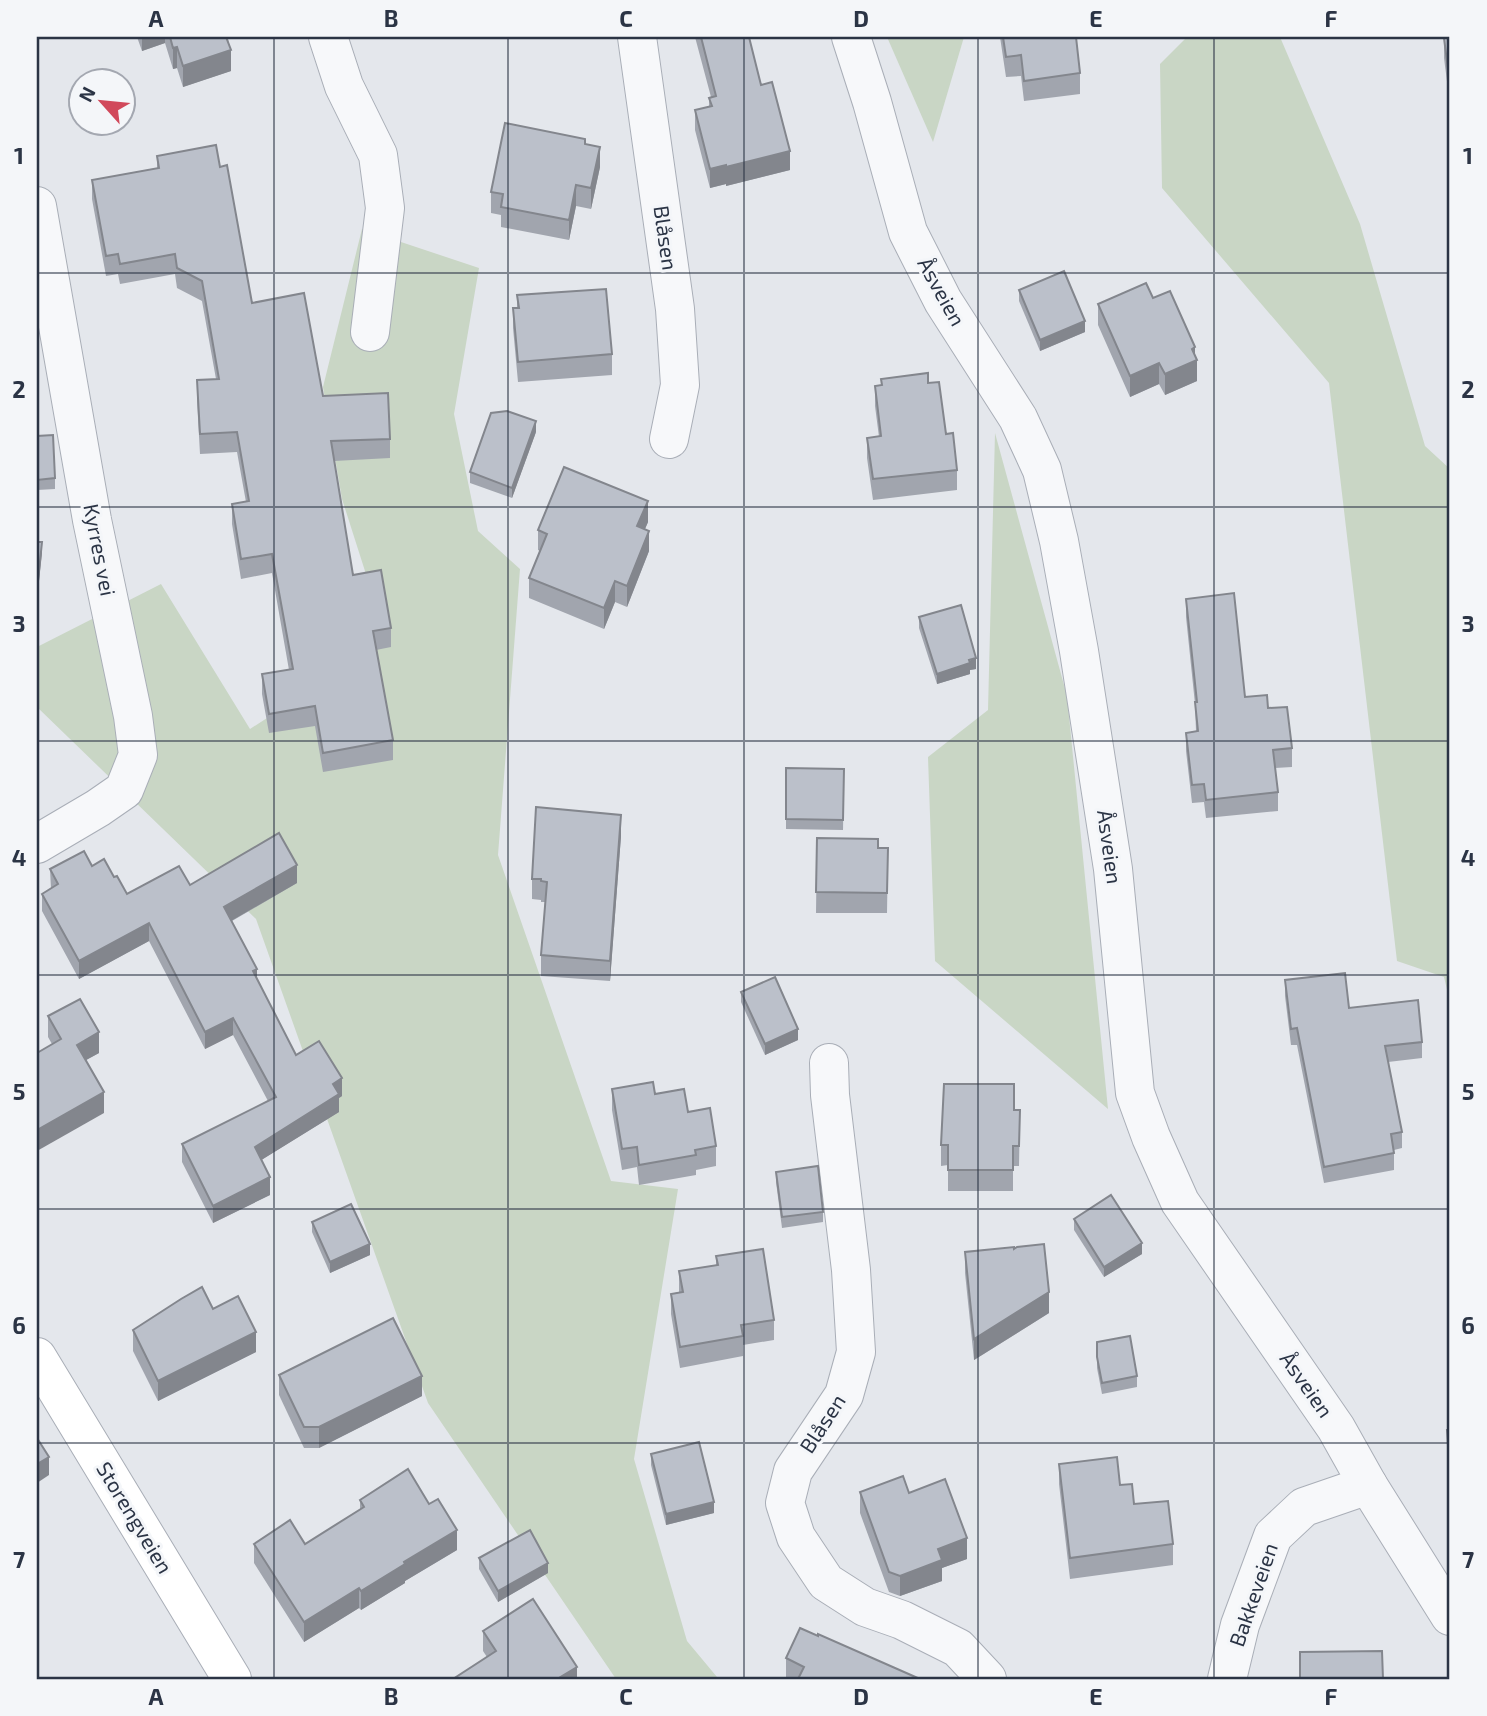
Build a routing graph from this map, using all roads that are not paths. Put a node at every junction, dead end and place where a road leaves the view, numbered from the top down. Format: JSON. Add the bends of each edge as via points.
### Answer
{"nodes":[{"id":1,"x":328,"y":37,"type":"edge"},
{"id":2,"x":637,"y":37,"type":"edge"},
{"id":3,"x":851,"y":37,"type":"edge"},
{"id":4,"x":37,"y":206,"type":"edge"},
{"id":5,"x":370,"y":332,"type":"dead end"},
{"id":6,"x":669,"y":439,"type":"dead end"},
{"id":7,"x":37,"y":844,"type":"edge"},
{"id":8,"x":829,"y":1063,"type":"dead end"},
{"id":9,"x":37,"y":1357,"type":"edge"},
{"id":10,"x":1368,"y":1485,"type":"junction"},
{"id":11,"x":1450,"y":1616,"type":"edge"},
{"id":12,"x":232,"y":1679,"type":"edge"},
{"id":13,"x":987,"y":1679,"type":"edge"},
{"id":14,"x":1227,"y":1679,"type":"edge"}],
"edges":[{"from":1,"to":5,"type":"street","via":[[344,86],[378,155],[385,208]]},
{"from":2,"to":6,"type":"street","name":"Blåsen","via":[[675,309],[680,385]]},
{"from":3,"to":10,"type":"street","name":"Åsveien","via":[[908,232],[943,301],[1018,418],[1042,470],[1077,637],[1113,869],[1135,1093],[1180,1202],[1336,1428]]},
{"from":4,"to":7,"type":"street","name":"Kyrres vei","via":[[138,755],[124,790]]},
{"from":8,"to":13,"type":"street","name":"Blåsen","via":[[856,1352],[844,1395],[793,1471],[785,1503],[796,1537],[826,1581],[865,1607],[958,1648]]},
{"from":9,"to":12,"type":"main road","name":"Storengveien"},
{"from":10,"to":11,"type":"street","name":"Åsveien"},
{"from":10,"to":14,"type":"street","name":"Bakkeveien","via":[[1304,1507],[1273,1536],[1240,1625]]}]}
